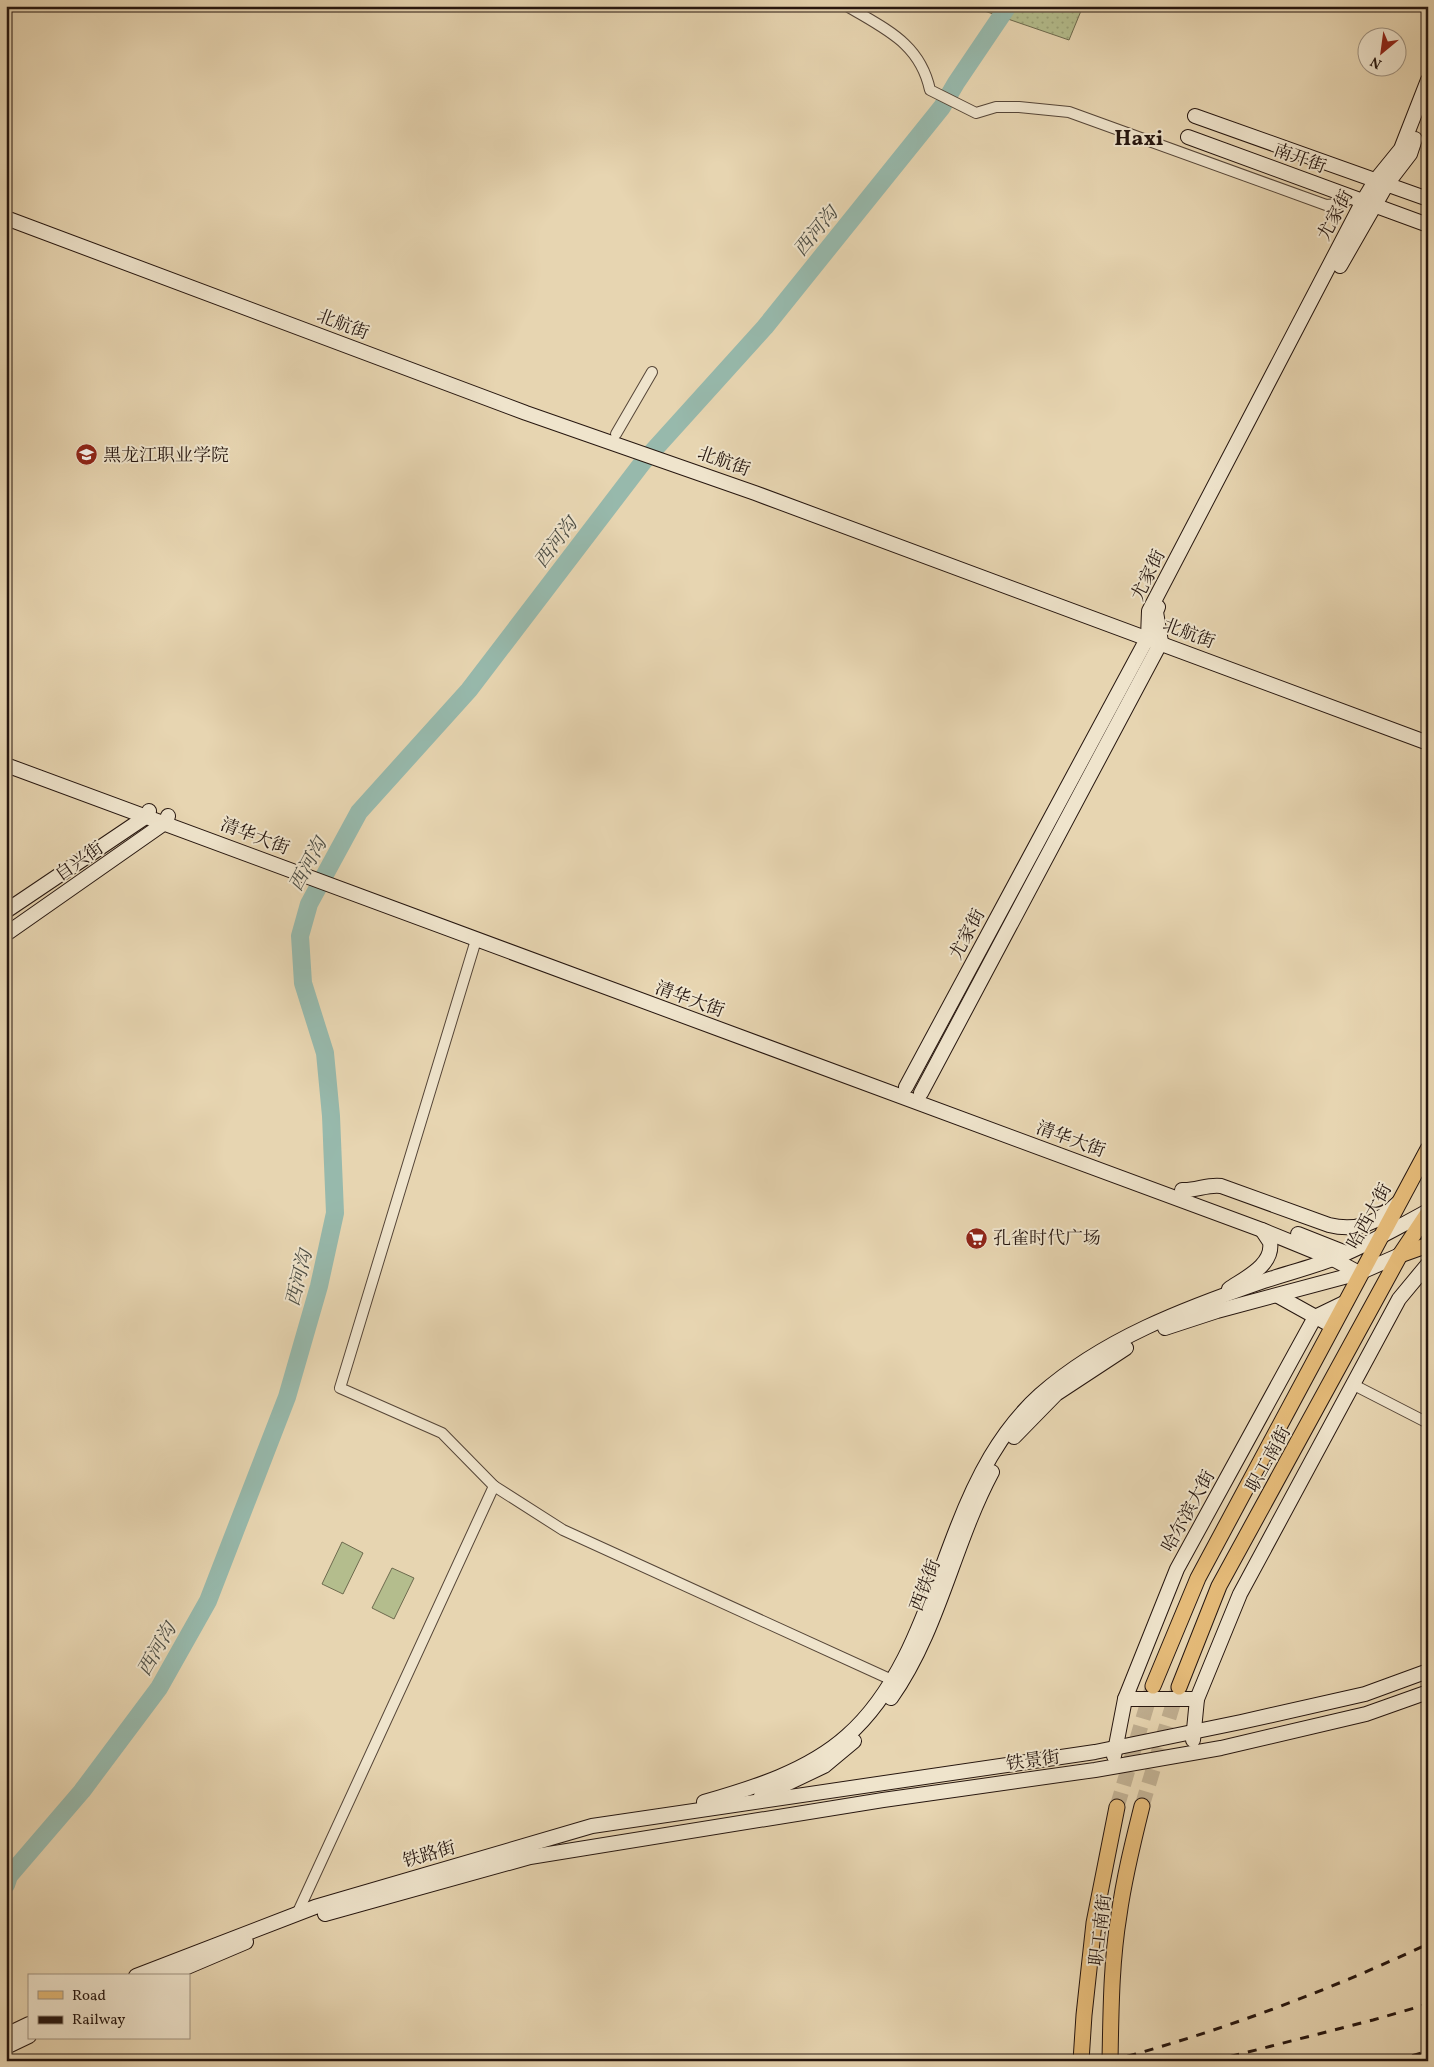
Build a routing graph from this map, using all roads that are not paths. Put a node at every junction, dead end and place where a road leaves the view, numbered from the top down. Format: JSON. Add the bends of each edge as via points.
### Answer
{"nodes":[{"id":1,"x":847,"y":6,"type":"edge"},
{"id":2,"x":1428,"y":80,"type":"edge"},
{"id":3,"x":1428,"y":106,"type":"edge"},
{"id":4,"x":1195,"y":116,"type":"dead end"},
{"id":5,"x":1188,"y":137,"type":"dead end"},
{"id":6,"x":1381,"y":182,"type":"junction"},
{"id":7,"x":1428,"y":199,"type":"edge"},
{"id":8,"x":1364,"y":201,"type":"junction"},
{"id":9,"x":6,"y":218,"type":"edge"},
{"id":10,"x":1428,"y":225,"type":"edge"},
{"id":11,"x":652,"y":372,"type":"dead end"},
{"id":12,"x":616,"y":434,"type":"dead end"},
{"id":13,"x":1154,"y":640,"type":"junction"},
{"id":14,"x":1428,"y":743,"type":"edge"},
{"id":15,"x":6,"y":755,"type":"edge"},
{"id":16,"x":6,"y":764,"type":"edge"},
{"id":17,"x":149,"y":812,"type":"junction"},
{"id":18,"x":167,"y":818,"type":"junction"},
{"id":19,"x":408,"y":910,"type":"junction"},
{"id":20,"x":6,"y":911,"type":"edge"},
{"id":21,"x":6,"y":934,"type":"edge"},
{"id":22,"x":476,"y":940,"type":"junction"},
{"id":23,"x":906,"y":1087,"type":"junction"},
{"id":24,"x":920,"y":1093,"type":"junction"},
{"id":25,"x":1428,"y":1149,"type":"edge"},
{"id":26,"x":1182,"y":1190,"type":"junction"},
{"id":27,"x":1400,"y":1200,"type":"junction"},
{"id":28,"x":1428,"y":1212,"type":"edge"},
{"id":29,"x":1262,"y":1230,"type":"junction"},
{"id":30,"x":1379,"y":1238,"type":"junction"},
{"id":31,"x":1428,"y":1245,"type":"edge"},
{"id":32,"x":1346,"y":1253,"type":"junction"},
{"id":33,"x":1400,"y":1255,"type":"junction"},
{"id":34,"x":1333,"y":1259,"type":"junction"},
{"id":35,"x":1428,"y":1264,"type":"edge"},
{"id":36,"x":1359,"y":1273,"type":"junction"},
{"id":37,"x":1278,"y":1296,"type":"junction"},
{"id":38,"x":1346,"y":1302,"type":"junction"},
{"id":39,"x":1212,"y":1304,"type":"junction"},
{"id":40,"x":1315,"y":1317,"type":"junction"},
{"id":41,"x":1332,"y":1326,"type":"junction"},
{"id":42,"x":1352,"y":1384,"type":"junction"},
{"id":43,"x":1428,"y":1423,"type":"edge"},
{"id":44,"x":494,"y":1486,"type":"junction"},
{"id":45,"x":1428,"y":1671,"type":"edge"},
{"id":46,"x":892,"y":1680,"type":"junction"},
{"id":47,"x":1153,"y":1686,"type":"tunnel mouth"},
{"id":48,"x":1179,"y":1687,"type":"tunnel mouth"},
{"id":49,"x":1428,"y":1692,"type":"edge"},
{"id":50,"x":1124,"y":1698,"type":"junction"},
{"id":51,"x":1196,"y":1699,"type":"junction"},
{"id":52,"x":1194,"y":1732,"type":"junction"},
{"id":53,"x":1116,"y":1748,"type":"junction"},
{"id":54,"x":1192,"y":1753,"type":"junction"},
{"id":55,"x":1112,"y":1767,"type":"junction"},
{"id":56,"x":742,"y":1804,"type":"junction"},
{"id":57,"x":1142,"y":1806,"type":"tunnel mouth"},
{"id":58,"x":1117,"y":1807,"type":"tunnel mouth"},
{"id":59,"x":648,"y":1817,"type":"junction"},
{"id":60,"x":638,"y":1838,"type":"junction"},
{"id":61,"x":297,"y":1914,"type":"junction"},
{"id":62,"x":141,"y":1974,"type":"edge"},
{"id":63,"x":171,"y":1974,"type":"edge"},
{"id":64,"x":28,"y":2017,"type":"edge"},
{"id":65,"x":28,"y":2024,"type":"edge"},
{"id":66,"x":6,"y":2025,"type":"edge"},
{"id":67,"x":6,"y":2035,"type":"edge"},
{"id":68,"x":28,"y":2036,"type":"edge"},
{"id":69,"x":6,"y":2047,"type":"edge"},
{"id":70,"x":1081,"y":2061,"type":"edge"},
{"id":71,"x":1110,"y":2061,"type":"edge"}],
"edges":[{"from":1,"to":8,"type":"street","via":[[903,40],[927,75],[930,90],[975,113],[996,107],[1069,112],[1326,205]]},
{"from":2,"to":6,"type":"main road","name":"尤家街","via":[[1401,149]]},
{"from":3,"to":6,"type":"main road","name":"尤家街","via":[[1410,154]]},
{"from":4,"to":6,"type":"main road","name":"南开街"},
{"from":5,"to":8,"type":"main road","name":"南开街"},
{"from":6,"to":7,"type":"main road","name":"南开街"},
{"from":6,"to":8,"type":"main road","name":"尤家街"},
{"from":8,"to":10,"type":"main road","name":"南开街"},
{"from":8,"to":13,"type":"main road","name":"尤家街","via":[[1148,611]]},
{"from":9,"to":13,"type":"main road","name":"北航街","via":[[527,414],[749,490]]},
{"from":11,"to":12,"type":"street"},
{"from":13,"to":14,"type":"main road","name":"北航街"},
{"from":13,"to":23,"type":"main road","name":"尤家街"},
{"from":13,"to":24,"type":"main road","name":"尤家街"},
{"from":15,"to":17,"type":"main road","name":"清华大街"},
{"from":16,"to":17,"type":"main road","name":"清华大街"},
{"from":17,"to":18,"type":"main road","name":"清华大街"},
{"from":17,"to":20,"type":"main road","name":"自兴街"},
{"from":18,"to":19,"type":"main road","name":"清华大街"},
{"from":18,"to":21,"type":"main road","name":"自兴街"},
{"from":19,"to":22,"type":"main road","name":"清华大街"},
{"from":19,"to":23,"type":"main road","name":"清华大街"},
{"from":22,"to":29,"type":"main road","name":"清华大街"},
{"from":22,"to":44,"type":"street","via":[[340,1388],[442,1433]]},
{"from":23,"to":24,"type":"main road","name":"清华大街"},
{"from":24,"to":26,"type":"main road","name":"清华大街"},
{"from":25,"to":27,"type":"main road","name":"哈西大街"},
{"from":26,"to":27,"type":"main road","via":[[1221,1186],[1345,1228],[1358,1228],[1377,1220]]},
{"from":26,"to":32,"type":"main road","name":"清华大街"},
{"from":27,"to":30,"type":"main road","name":"哈西大街"},
{"from":28,"to":30,"type":"main road"},
{"from":28,"to":33,"type":"main road"},
{"from":29,"to":34,"type":"main road","name":"清华大街"},
{"from":29,"to":39,"type":"main road","via":[[1270,1242],[1269,1256]]},
{"from":30,"to":32,"type":"main road"},
{"from":30,"to":36,"type":"main road","name":"哈西大街"},
{"from":31,"to":33,"type":"main road"},
{"from":32,"to":34,"type":"main road"},
{"from":33,"to":36,"type":"main road"},
{"from":33,"to":48,"type":"main road","name":"职工南街","via":[[1219,1586]]},
{"from":34,"to":36,"type":"main road","name":"清华大街"},
{"from":34,"to":39,"type":"main road"},
{"from":35,"to":42,"type":"main road","via":[[1398,1300]]},
{"from":36,"to":37,"type":"main road"},
{"from":36,"to":38,"type":"main road","name":"哈西大街"},
{"from":37,"to":39,"type":"main road"},
{"from":37,"to":40,"type":"main road"},
{"from":38,"to":40,"type":"main road"},
{"from":38,"to":41,"type":"main road","name":"职工南街"},
{"from":39,"to":46,"type":"main road","name":"西铁街","via":[[1104,1349],[1058,1380],[1026,1408],[993,1451],[976,1483],[914,1636]]},
{"from":39,"to":56,"type":"main road","name":"西铁街","via":[[1116,1353],[1071,1382],[1041,1408],[1005,1450],[988,1480],[916,1658],[882,1711],[851,1744],[824,1766]]},
{"from":40,"to":41,"type":"main road"},
{"from":40,"to":50,"type":"main road","name":"哈尔滨大街","via":[[1177,1569]]},
{"from":41,"to":47,"type":"main road","name":"职工南街","via":[[1198,1578]]},
{"from":42,"to":43,"type":"street"},
{"from":42,"to":51,"type":"main road","via":[[1240,1594]]},
{"from":44,"to":46,"type":"street","via":[[563,1530]]},
{"from":44,"to":61,"type":"street"},
{"from":45,"to":52,"type":"main road","name":"铁景街","via":[[1365,1694]]},
{"from":46,"to":59,"type":"main road","name":"西铁街","via":[[877,1705],[847,1736],[815,1758],[741,1791]]},
{"from":49,"to":54,"type":"main road","name":"铁景街","via":[[1366,1714]]},
{"from":50,"to":51,"type":"main road"},
{"from":50,"to":53,"type":"main road","name":"哈尔滨大街"},
{"from":51,"to":52,"type":"main road"},
{"from":52,"to":53,"type":"main road","name":"铁景街"},
{"from":52,"to":54,"type":"main road"},
{"from":53,"to":55,"type":"main road","name":"哈尔滨大街"},
{"from":53,"to":56,"type":"main road","name":"铁景街"},
{"from":54,"to":55,"type":"main road","name":"铁景街"},
{"from":55,"to":60,"type":"main road","name":"铁景街"},
{"from":56,"to":59,"type":"main road","name":"铁路街"},
{"from":56,"to":60,"type":"main road","name":"西铁街"},
{"from":57,"to":71,"type":"main road","name":"职工南街","via":[[1118,1916]]},
{"from":58,"to":70,"type":"main road","name":"职工南街","via":[[1094,1923]]},
{"from":59,"to":61,"type":"main road","name":"铁路街","via":[[592,1826]]},
{"from":60,"to":63,"type":"main road","name":"铁路街","via":[[530,1857],[294,1922]]},
{"from":61,"to":62,"type":"main road","name":"铁路街"},
{"from":64,"to":66,"type":"main road"},
{"from":65,"to":67,"type":"main road"},
{"from":68,"to":69,"type":"main road"}]}
